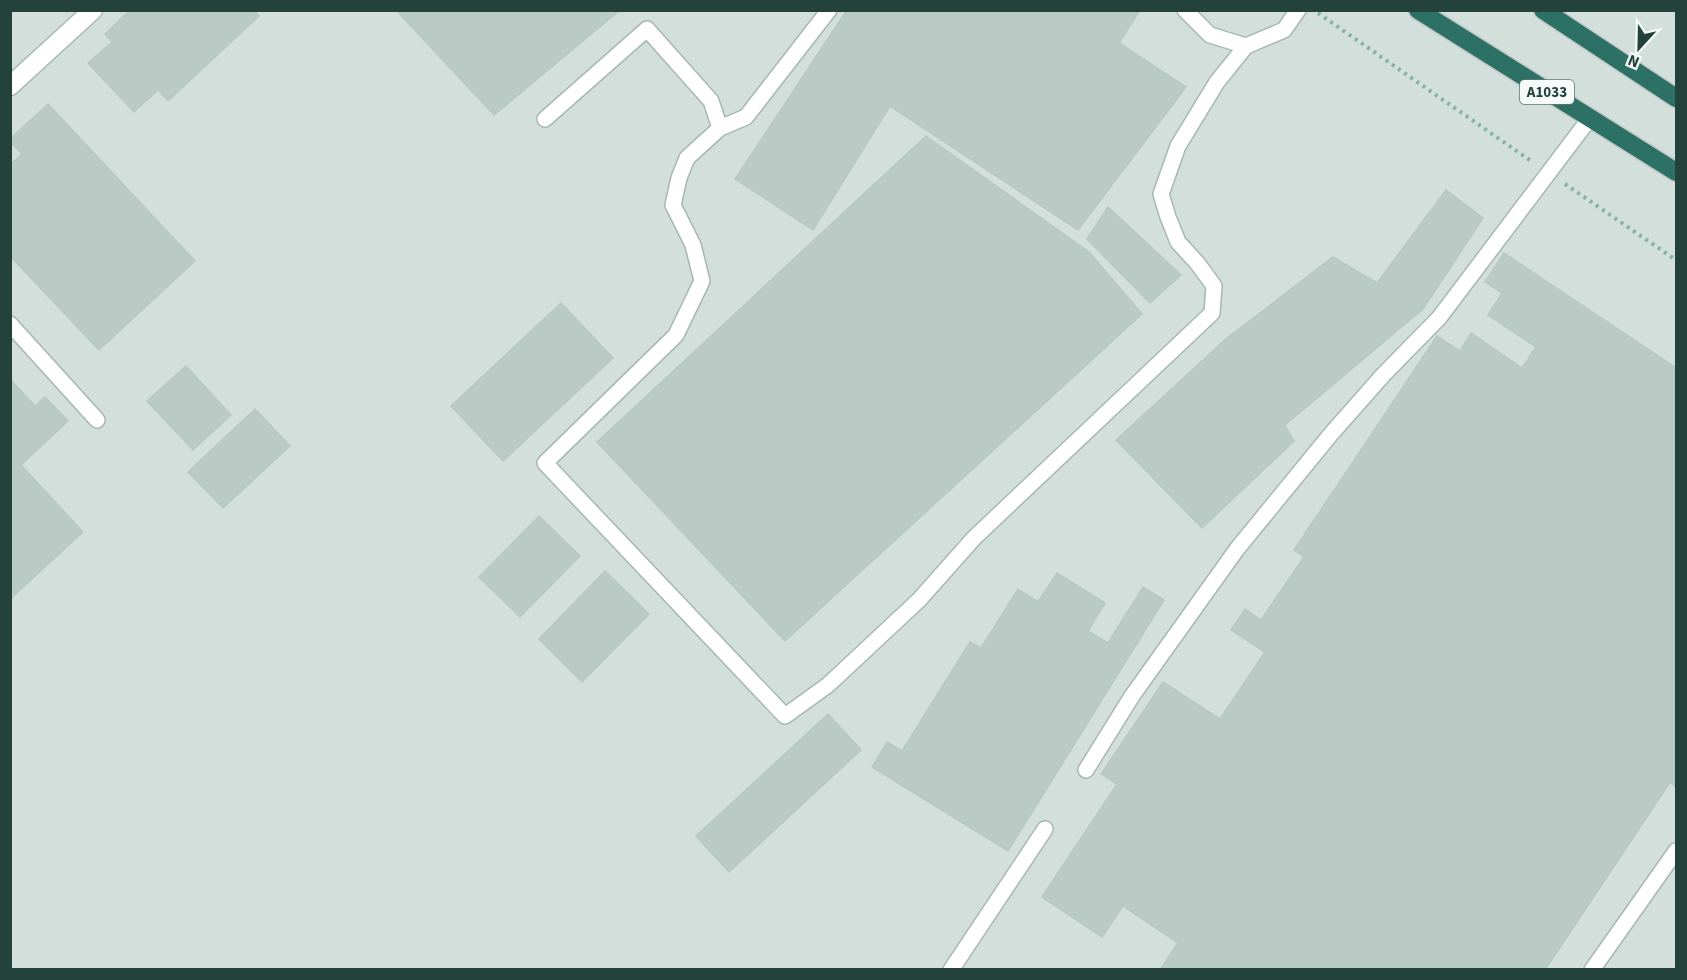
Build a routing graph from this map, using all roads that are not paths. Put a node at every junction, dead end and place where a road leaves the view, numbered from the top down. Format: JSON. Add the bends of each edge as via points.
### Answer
{"nodes":[{"id":1,"x":93,"y":10,"type":"edge"},
{"id":2,"x":829,"y":10,"type":"edge"},
{"id":3,"x":1185,"y":10,"type":"edge"},
{"id":4,"x":1298,"y":10,"type":"edge"},
{"id":5,"x":1419,"y":10,"type":"edge"},
{"id":6,"x":1544,"y":10,"type":"edge"},
{"id":7,"x":1246,"y":46,"type":"junction"},
{"id":8,"x":12,"y":82,"type":"edge"},
{"id":9,"x":1677,"y":98,"type":"edge"},
{"id":10,"x":1590,"y":118,"type":"junction"},
{"id":11,"x":544,"y":119,"type":"dead end"},
{"id":12,"x":720,"y":128,"type":"junction"},
{"id":13,"x":1677,"y":172,"type":"edge"},
{"id":14,"x":10,"y":324,"type":"edge"},
{"id":15,"x":97,"y":420,"type":"dead end"},
{"id":16,"x":1086,"y":770,"type":"dead end"},
{"id":17,"x":1045,"y":829,"type":"dead end"},
{"id":18,"x":1677,"y":851,"type":"edge"},
{"id":19,"x":951,"y":969,"type":"edge"},
{"id":20,"x":1592,"y":969,"type":"edge"}],
"edges":[{"from":1,"to":8,"type":"street"},
{"from":2,"to":12,"type":"lane","via":[[746,117]]},
{"from":3,"to":7,"type":"lane","via":[[1210,35]]},
{"from":4,"to":7,"type":"lane","via":[[1284,30]]},
{"from":5,"to":10,"type":"highway","number":"A1033"},
{"from":6,"to":9,"type":"highway"},
{"from":7,"to":12,"type":"lane","via":[[1216,82],[1178,146],[1161,194],[1178,242],[1214,286],[1212,313],[974,538],[919,600],[828,685],[785,716],[545,463],[676,335],[702,281],[693,245],[673,205],[687,158]]},
{"from":10,"to":13,"type":"highway","number":"A1033"},
{"from":10,"to":16,"type":"lane","via":[[1438,318],[1331,434],[1237,549],[1132,696]]},
{"from":11,"to":12,"type":"lane","via":[[647,29],[711,101]]},
{"from":14,"to":15,"type":"lane"},
{"from":17,"to":19,"type":"lane"},
{"from":18,"to":20,"type":"lane"}]}
